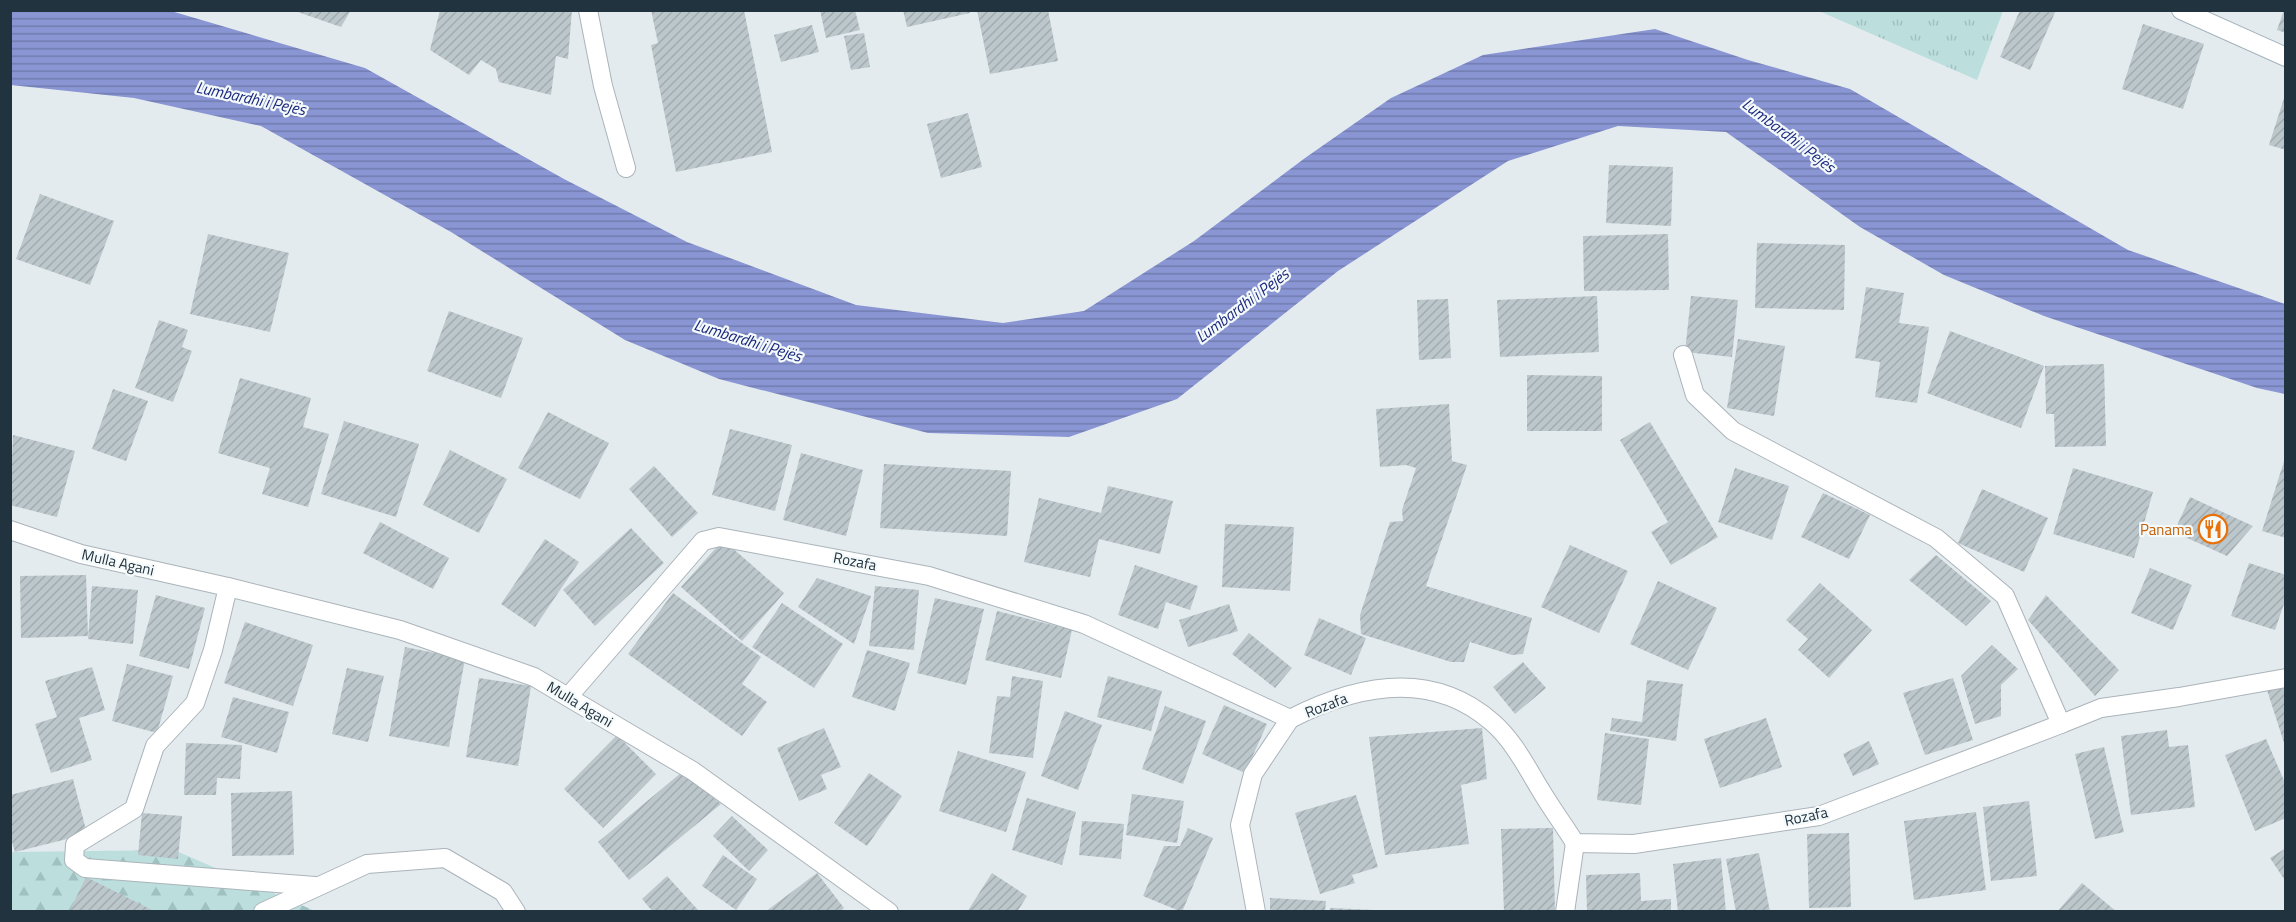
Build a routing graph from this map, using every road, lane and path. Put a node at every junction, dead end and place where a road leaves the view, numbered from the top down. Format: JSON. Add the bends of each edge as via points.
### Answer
{"nodes":[{"id":1,"x":588,"y":10,"type":"edge"},
{"id":2,"x":2181,"y":10,"type":"edge"},
{"id":3,"x":2286,"y":57,"type":"edge"},
{"id":4,"x":626,"y":168,"type":"dead end"},
{"id":5,"x":1683,"y":355,"type":"dead end"},
{"id":6,"x":11,"y":530,"type":"edge"},
{"id":7,"x":228,"y":587,"type":"junction"},
{"id":8,"x":2286,"y":678,"type":"edge"},
{"id":9,"x":568,"y":697,"type":"junction"},
{"id":10,"x":1290,"y":720,"type":"junction"},
{"id":11,"x":2061,"y":724,"type":"junction"},
{"id":12,"x":1575,"y":843,"type":"junction"},
{"id":13,"x":315,"y":886,"type":"junction"},
{"id":14,"x":263,"y":912,"type":"edge"},
{"id":15,"x":516,"y":912,"type":"edge"},
{"id":16,"x":889,"y":912,"type":"edge"},
{"id":17,"x":1256,"y":912,"type":"edge"},
{"id":18,"x":1565,"y":912,"type":"edge"}],
"edges":[{"from":1,"to":4,"type":"street","via":[[603,86]]},
{"from":2,"to":3,"type":"street"},
{"from":5,"to":11,"type":"street","via":[[1695,396],[1732,431],[1935,538],[2005,596]]},
{"from":6,"to":7,"type":"street","name":"Mulla Agani","via":[[81,555]]},
{"from":7,"to":9,"type":"street","name":"Mulla Agani","via":[[400,630],[534,677]]},
{"from":7,"to":13,"type":"street","via":[[195,703],[155,746],[134,809],[75,845],[74,860],[85,868]]},
{"from":8,"to":11,"type":"street","name":"Rozafa","via":[[2101,708]]},
{"from":9,"to":10,"type":"street","name":"Rozafa","via":[[703,541],[719,537],[929,576],[1084,624]]},
{"from":9,"to":16,"type":"street","name":"Mulla Agani","via":[[693,771]]},
{"from":10,"to":12,"type":"street","name":"Rozafa","via":[[1319,705],[1358,693],[1393,687],[1420,687],[1442,693],[1492,722],[1519,752]]},
{"from":10,"to":17,"type":"street","via":[[1253,774],[1240,825]]},
{"from":11,"to":12,"type":"street","name":"Rozafa","via":[[1820,816],[1634,844]]},
{"from":12,"to":18,"type":"street"},
{"from":13,"to":14,"type":"street"},
{"from":13,"to":15,"type":"street","via":[[367,864],[446,858],[503,892]]}]}
